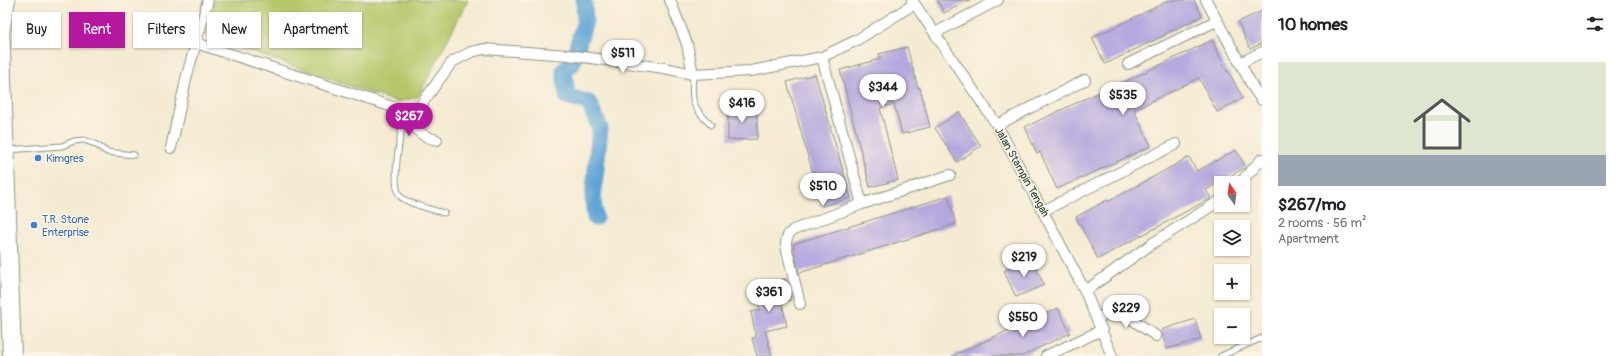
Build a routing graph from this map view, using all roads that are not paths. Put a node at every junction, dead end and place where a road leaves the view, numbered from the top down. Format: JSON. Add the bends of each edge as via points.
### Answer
{"nodes":[{"id":1,"x":6,"y":0,"type":"edge"},
{"id":2,"x":208,"y":0,"type":"edge"},
{"id":3,"x":670,"y":0,"type":"edge"},
{"id":4,"x":998,"y":0,"type":"edge"},
{"id":5,"x":1206,"y":0,"type":"edge"},
{"id":6,"x":913,"y":2,"type":"edge"},
{"id":7,"x":1216,"y":21,"type":"junction"},
{"id":8,"x":0,"y":23,"type":"edge"},
{"id":9,"x":199,"y":32,"type":"edge"},
{"id":10,"x":0,"y":33,"type":"edge"},
{"id":11,"x":935,"y":33,"type":"junction"},
{"id":12,"x":199,"y":44,"type":"edge"},
{"id":13,"x":195,"y":48,"type":"edge"},
{"id":14,"x":1262,"y":52,"type":"edge"},
{"id":15,"x":822,"y":57,"type":"junction"},
{"id":16,"x":1240,"y":63,"type":"junction"},
{"id":17,"x":1128,"y":64,"type":"dead end"},
{"id":18,"x":693,"y":74,"type":"junction"},
{"id":19,"x":1085,"y":80,"type":"dead end"},
{"id":20,"x":1258,"y":90,"type":"edge"},
{"id":21,"x":1262,"y":100,"type":"edge"},
{"id":22,"x":409,"y":109,"type":"junction"},
{"id":23,"x":711,"y":125,"type":"dead end"},
{"id":24,"x":997,"y":125,"type":"junction"},
{"id":25,"x":437,"y":140,"type":"dead end"},
{"id":26,"x":1176,"y":144,"type":"dead end"},
{"id":27,"x":171,"y":148,"type":"dead end"},
{"id":28,"x":4,"y":151,"type":"junction"},
{"id":29,"x":134,"y":155,"type":"dead end"},
{"id":30,"x":1262,"y":160,"type":"edge"},
{"id":31,"x":950,"y":175,"type":"dead end"},
{"id":32,"x":1247,"y":176,"type":"edge"},
{"id":33,"x":862,"y":204,"type":"junction"},
{"id":34,"x":1214,"y":204,"type":"edge"},
{"id":35,"x":1043,"y":211,"type":"junction"},
{"id":36,"x":444,"y":213,"type":"dead end"},
{"id":37,"x":1085,"y":292,"type":"junction"},
{"id":38,"x":800,"y":304,"type":"dead end"},
{"id":39,"x":1096,"y":318,"type":"junction"},
{"id":40,"x":1102,"y":330,"type":"junction"},
{"id":41,"x":1156,"y":336,"type":"dead end"},
{"id":42,"x":1262,"y":338,"type":"edge"},
{"id":43,"x":12,"y":356,"type":"edge"},
{"id":44,"x":1046,"y":356,"type":"edge"},
{"id":45,"x":1112,"y":356,"type":"edge"},
{"id":46,"x":1221,"y":356,"type":"edge"}],
"edges":[{"from":1,"to":10,"type":"highway"},
{"from":2,"to":9,"type":"street"},
{"from":3,"to":18,"type":"street","via":[[687,44]]},
{"from":4,"to":11,"type":"street"},
{"from":5,"to":7,"type":"street"},
{"from":6,"to":11,"type":"street","name":"Jalan Stampin Tengah"},
{"from":6,"to":15,"type":"street","via":[[857,40]]},
{"from":7,"to":16,"type":"street"},
{"from":7,"to":17,"type":"street"},
{"from":8,"to":10,"type":"highway"},
{"from":10,"to":28,"type":"highway"},
{"from":11,"to":24,"type":"street","name":"Jalan Stampin Tengah"},
{"from":12,"to":22,"type":"street","via":[[390,106]]},
{"from":13,"to":27,"type":"street"},
{"from":14,"to":16,"type":"street"},
{"from":15,"to":18,"type":"street","via":[[751,71]]},
{"from":15,"to":33,"type":"street"},
{"from":16,"to":20,"type":"street"},
{"from":18,"to":22,"type":"street","via":[[568,55],[484,49],[471,52],[452,62],[421,106]]},
{"from":18,"to":23,"type":"lane","via":[[693,104]]},
{"from":19,"to":24,"type":"street"},
{"from":20,"to":21,"type":"street"},
{"from":22,"to":25,"type":"street","via":[[420,134]]},
{"from":22,"to":36,"type":"lane","via":[[396,176],[397,190],[401,198]]},
{"from":24,"to":35,"type":"street","name":"Jalan Stampin Tengah"},
{"from":26,"to":35,"type":"street"},
{"from":28,"to":29,"type":"lane","via":[[62,146],[84,140],[107,152]]},
{"from":28,"to":43,"type":"highway"},
{"from":30,"to":32,"type":"street"},
{"from":31,"to":33,"type":"street"},
{"from":33,"to":38,"type":"street","via":[[793,230],[786,238]]},
{"from":34,"to":37,"type":"street","via":[[1153,243]]},
{"from":35,"to":37,"type":"street","name":"Jalan Stampin Tengah"},
{"from":37,"to":39,"type":"street","name":"Jalan Stampin Tengah"},
{"from":39,"to":40,"type":"street","name":"Jalan Stampin Tengah"},
{"from":39,"to":41,"type":"street","via":[[1115,312],[1124,314]]},
{"from":40,"to":44,"type":"street"},
{"from":40,"to":45,"type":"street","name":"Jalan Stampin Tengah"},
{"from":42,"to":46,"type":"lane"}]}
